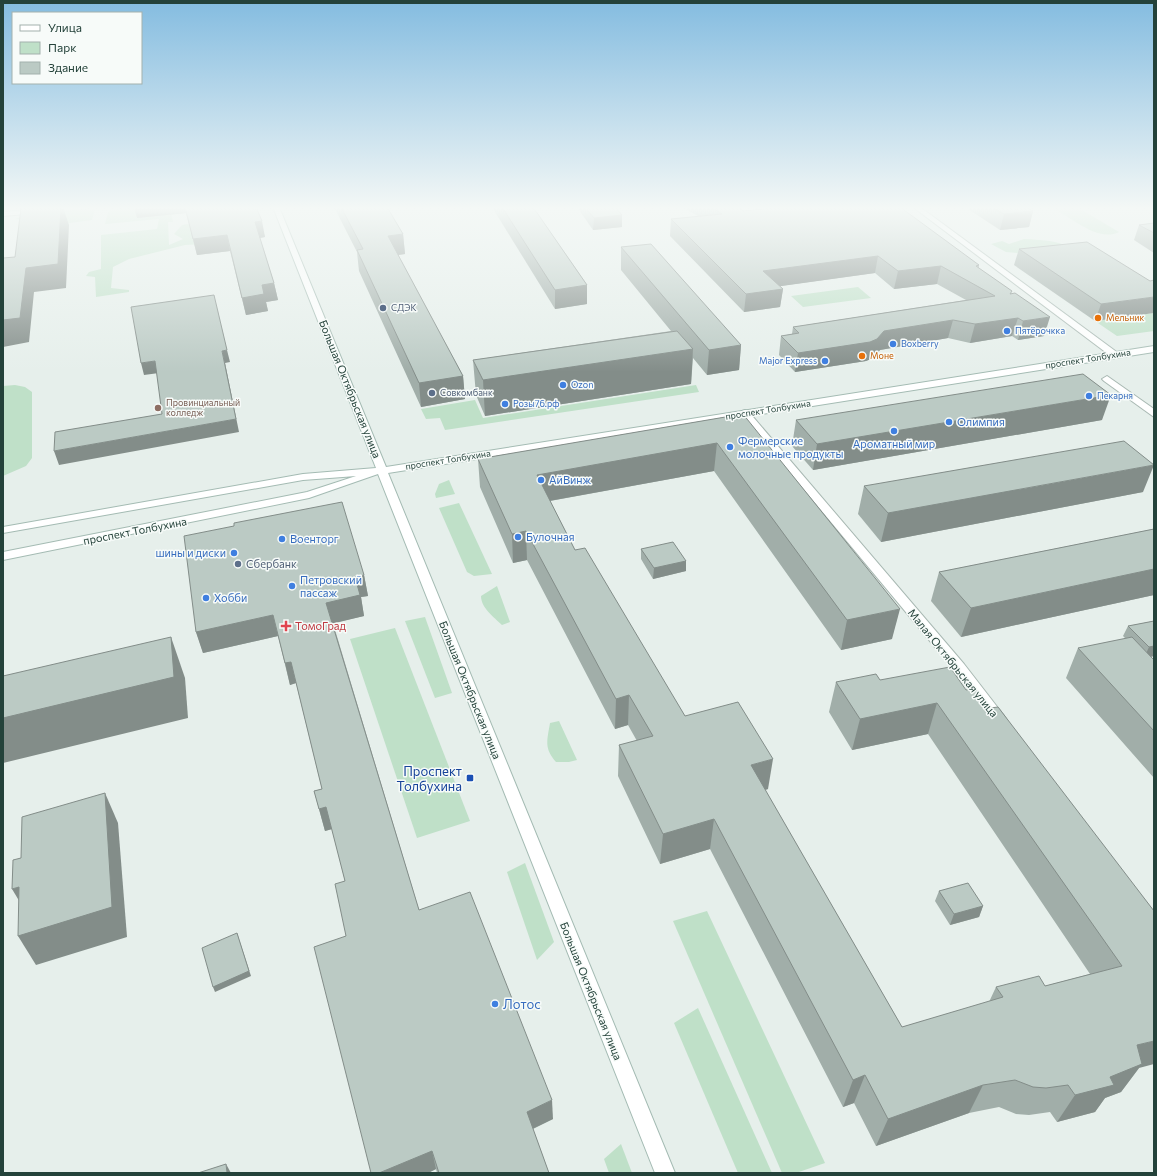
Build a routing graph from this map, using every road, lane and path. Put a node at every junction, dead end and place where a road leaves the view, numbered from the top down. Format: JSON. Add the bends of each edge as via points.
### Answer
{"nodes":[{"id":1,"x":298,"y":262,"type":"edge"},
{"id":2,"x":990,"y":262,"type":"edge"},
{"id":3,"x":1154,"y":349,"type":"edge"},
{"id":4,"x":1115,"y":355,"type":"junction"},
{"id":5,"x":1107,"y":379,"type":"dead end"},
{"id":6,"x":745,"y":414,"type":"junction"},
{"id":7,"x":1154,"y":414,"type":"edge"},
{"id":8,"x":382,"y":471,"type":"junction"},
{"id":9,"x":3,"y":530,"type":"edge"},
{"id":10,"x":3,"y":556,"type":"edge"},
{"id":11,"x":1007,"y":730,"type":"edge"},
{"id":12,"x":665,"y":1173,"type":"edge"}],
"edges":[{"from":1,"to":8,"type":"main road","name":"Большая Октябрьская улица"},
{"from":2,"to":4,"type":"main road"},
{"from":3,"to":4,"type":"main road","name":"проспект Толбухина"},
{"from":4,"to":6,"type":"main road","name":"проспект Толбухина"},
{"from":5,"to":7,"type":"main road"},
{"from":6,"to":8,"type":"main road","name":"проспект Толбухина"},
{"from":6,"to":11,"type":"main road","name":"Малая Октябрьская улица","via":[[959,667]]},
{"from":8,"to":9,"type":"main road","name":"проспект Толбухина","via":[[303,477]]},
{"from":8,"to":10,"type":"main road","name":"проспект Толбухина","via":[[309,495]]},
{"from":8,"to":12,"type":"main road","name":"Большая Октябрьская улица"}]}
